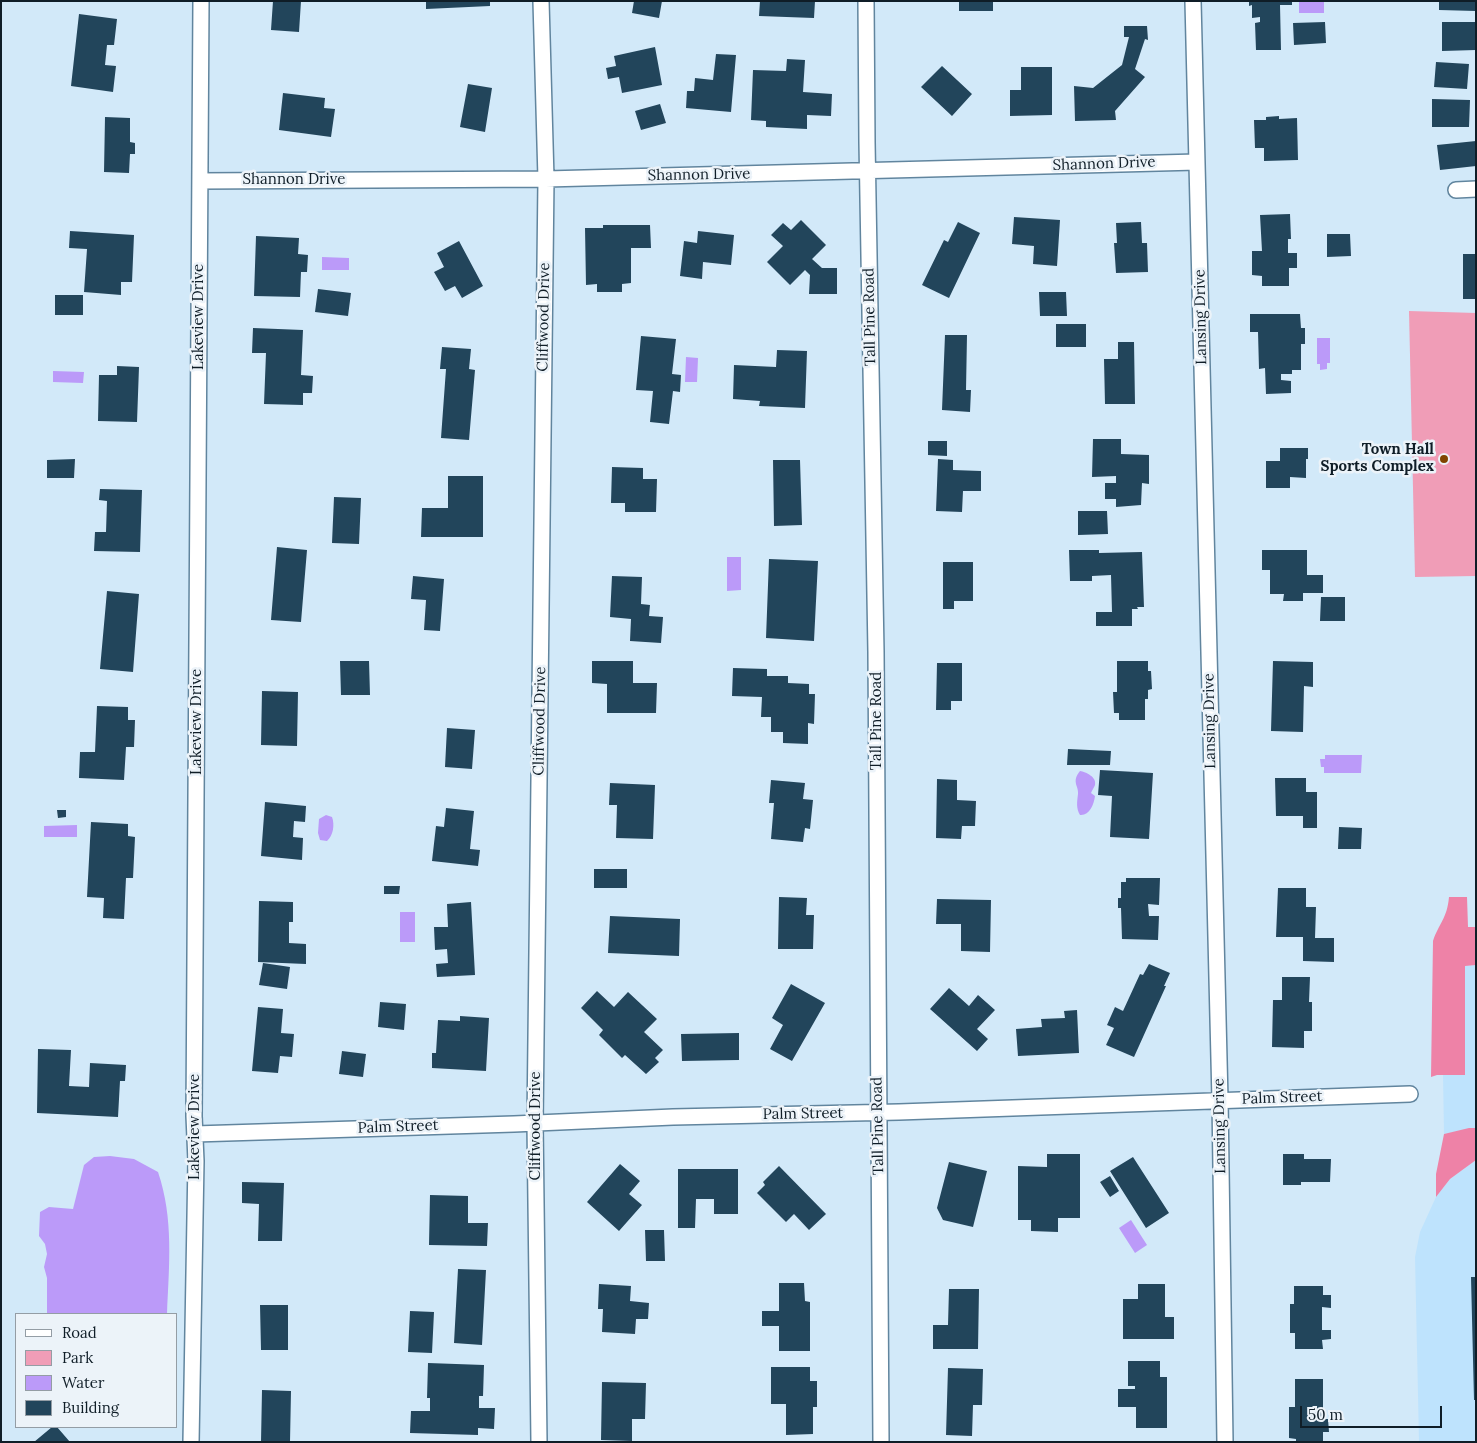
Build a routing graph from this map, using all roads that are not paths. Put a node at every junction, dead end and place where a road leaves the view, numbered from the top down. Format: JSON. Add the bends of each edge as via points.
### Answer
{"nodes":[{"id":1,"x":200,"y":1,"type":"edge"},
{"id":2,"x":541,"y":1,"type":"edge"},
{"id":3,"x":866,"y":1,"type":"edge"},
{"id":4,"x":1193,"y":1,"type":"edge"},
{"id":5,"x":1197,"y":162,"type":"junction"},
{"id":6,"x":868,"y":171,"type":"junction"},
{"id":7,"x":546,"y":179,"type":"junction"},
{"id":8,"x":200,"y":181,"type":"junction"},
{"id":9,"x":1456,"y":190,"type":"dead end"},
{"id":10,"x":1476,"y":190,"type":"edge"},
{"id":11,"x":1410,"y":1094,"type":"dead end"},
{"id":12,"x":1220,"y":1100,"type":"junction"},
{"id":13,"x":878,"y":1112,"type":"junction"},
{"id":14,"x":535,"y":1123,"type":"junction"},
{"id":15,"x":195,"y":1134,"type":"junction"},
{"id":16,"x":191,"y":1442,"type":"edge"},
{"id":17,"x":540,"y":1442,"type":"edge"},
{"id":18,"x":880,"y":1442,"type":"edge"},
{"id":19,"x":1225,"y":1442,"type":"edge"}],
"edges":[{"from":1,"to":8,"type":"street","name":"Lakeview Drive"},
{"from":2,"to":7,"type":"street","name":"Cliffwood Drive"},
{"from":3,"to":6,"type":"street","name":"Tall Pine Road"},
{"from":4,"to":5,"type":"street","name":"Lansing Drive"},
{"from":5,"to":6,"type":"street","name":"Shannon Drive"},
{"from":5,"to":12,"type":"street","name":"Lansing Drive"},
{"from":6,"to":7,"type":"street","name":"Shannon Drive"},
{"from":6,"to":13,"type":"street","name":"Tall Pine Road","via":[[876,662]]},
{"from":7,"to":8,"type":"street","name":"Shannon Drive"},
{"from":7,"to":14,"type":"street","name":"Cliffwood Drive"},
{"from":8,"to":15,"type":"street","name":"Lakeview Drive"},
{"from":9,"to":10,"type":"street"},
{"from":11,"to":12,"type":"street","name":"Palm Street"},
{"from":12,"to":13,"type":"street","name":"Palm Street"},
{"from":12,"to":19,"type":"street","name":"Lansing Drive"},
{"from":13,"to":14,"type":"street","name":"Palm Street"},
{"from":13,"to":18,"type":"street","name":"Tall Pine Road"},
{"from":14,"to":15,"type":"street","name":"Palm Street"},
{"from":14,"to":17,"type":"street","name":"Cliffwood Drive"},
{"from":15,"to":16,"type":"street","name":"Lakeview Drive"}]}
